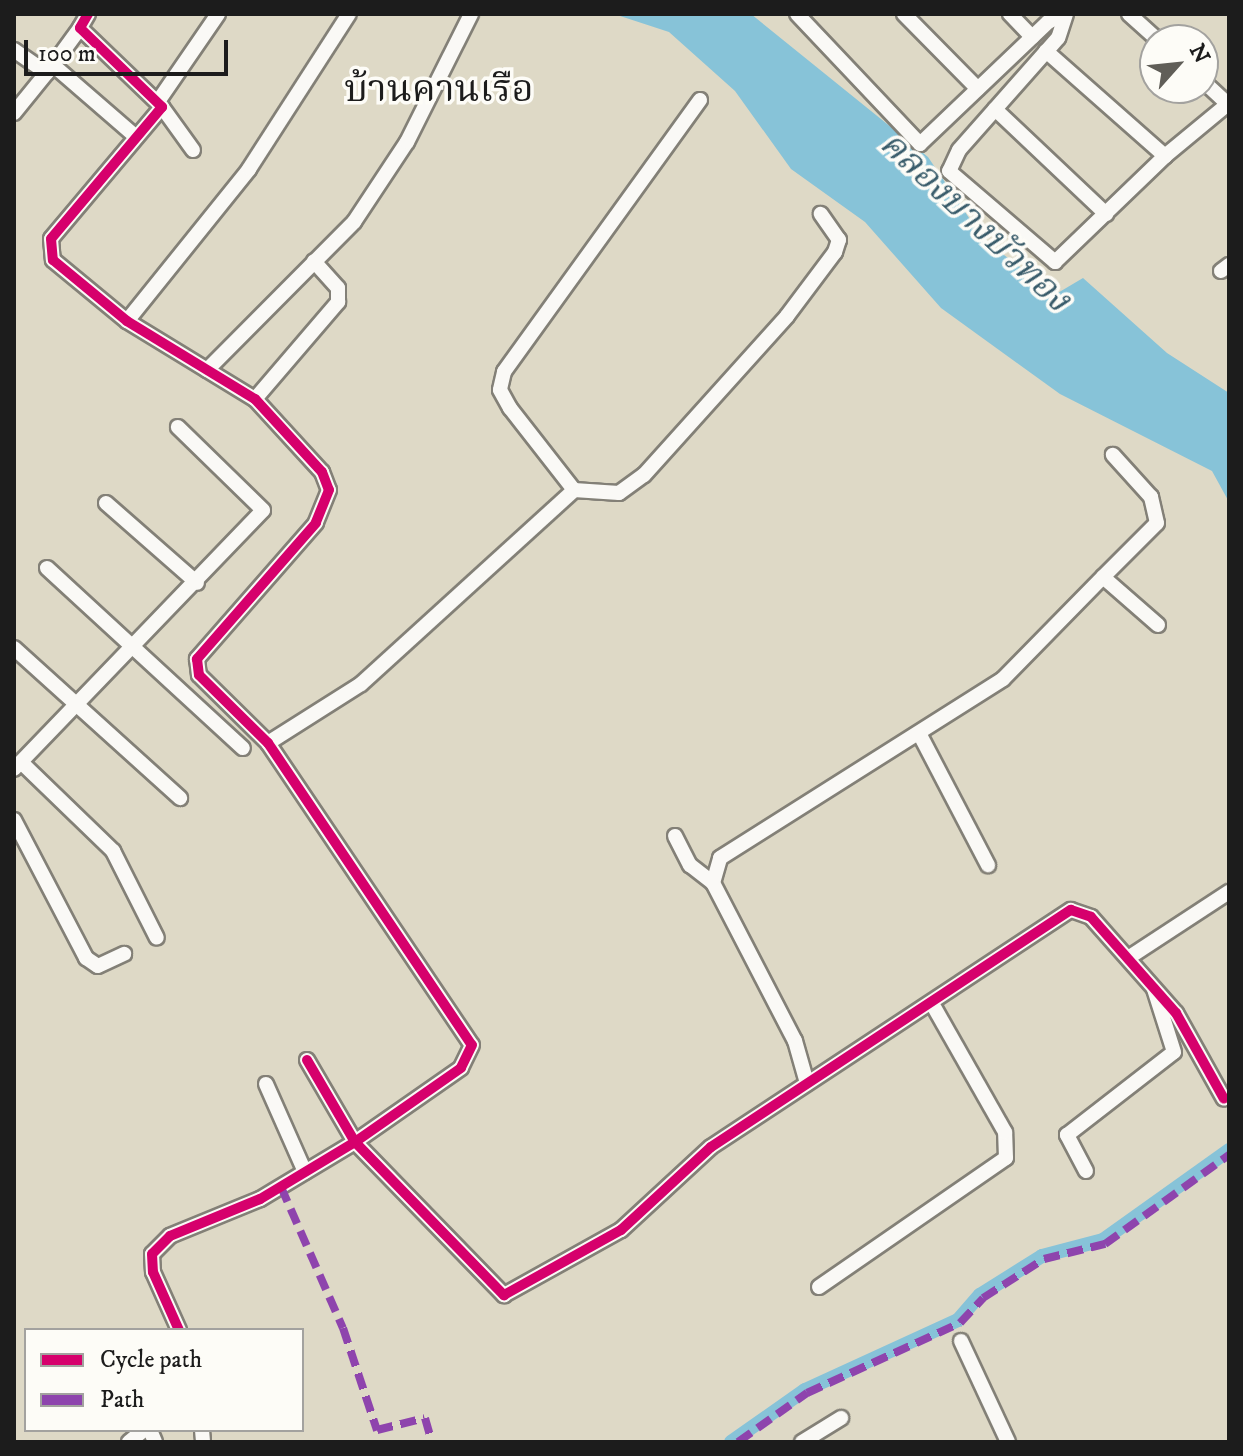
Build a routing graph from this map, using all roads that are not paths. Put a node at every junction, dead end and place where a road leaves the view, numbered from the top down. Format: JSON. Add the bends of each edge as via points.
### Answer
{"nodes":[{"id":1,"x":218,"y":14,"type":"edge"},
{"id":2,"x":349,"y":14,"type":"edge"},
{"id":3,"x":471,"y":14,"type":"edge"},
{"id":4,"x":797,"y":14,"type":"edge"},
{"id":5,"x":904,"y":14,"type":"edge"},
{"id":6,"x":1010,"y":14,"type":"edge"},
{"id":7,"x":1066,"y":14,"type":"edge"},
{"id":8,"x":84,"y":21,"type":"edge"},
{"id":9,"x":1032,"y":37,"type":"junction"},
{"id":10,"x":14,"y":50,"type":"edge"},
{"id":11,"x":1046,"y":51,"type":"junction"},
{"id":12,"x":50,"y":69,"type":"junction"},
{"id":13,"x":978,"y":89,"type":"junction"},
{"id":14,"x":700,"y":100,"type":"dead end"},
{"id":15,"x":160,"y":104,"type":"junction"},
{"id":16,"x":1229,"y":104,"type":"edge"},
{"id":17,"x":995,"y":109,"type":"junction"},
{"id":18,"x":14,"y":113,"type":"edge"},
{"id":19,"x":136,"y":137,"type":"junction"},
{"id":20,"x":193,"y":150,"type":"dead end"},
{"id":21,"x":1165,"y":156,"type":"junction"},
{"id":22,"x":821,"y":214,"type":"dead end"},
{"id":23,"x":1106,"y":214,"type":"junction"},
{"id":24,"x":314,"y":261,"type":"junction"},
{"id":25,"x":127,"y":321,"type":"junction"},
{"id":26,"x":207,"y":370,"type":"junction"},
{"id":27,"x":255,"y":399,"type":"junction"},
{"id":28,"x":178,"y":427,"type":"dead end"},
{"id":29,"x":1113,"y":455,"type":"dead end"},
{"id":30,"x":574,"y":490,"type":"junction"},
{"id":31,"x":106,"y":503,"type":"dead end"},
{"id":32,"x":47,"y":568,"type":"dead end"},
{"id":33,"x":1103,"y":577,"type":"junction"},
{"id":34,"x":197,"y":583,"type":"junction"},
{"id":35,"x":1158,"y":625,"type":"dead end"},
{"id":36,"x":14,"y":648,"type":"edge"},
{"id":37,"x":134,"y":648,"type":"junction"},
{"id":38,"x":78,"y":706,"type":"junction"},
{"id":39,"x":920,"y":735,"type":"junction"},
{"id":40,"x":268,"y":743,"type":"junction"},
{"id":41,"x":243,"y":748,"type":"dead end"},
{"id":42,"x":18,"y":766,"type":"edge"},
{"id":43,"x":180,"y":798,"type":"dead end"},
{"id":44,"x":14,"y":820,"type":"edge"},
{"id":45,"x":675,"y":836,"type":"dead end"},
{"id":46,"x":988,"y":865,"type":"dead end"},
{"id":47,"x":713,"y":883,"type":"junction"},
{"id":48,"x":1229,"y":892,"type":"edge"},
{"id":49,"x":157,"y":938,"type":"dead end"},
{"id":50,"x":124,"y":954,"type":"dead end"},
{"id":51,"x":1128,"y":958,"type":"junction"},
{"id":52,"x":1154,"y":989,"type":"junction"},
{"id":53,"x":933,"y":1005,"type":"junction"},
{"id":54,"x":307,"y":1060,"type":"dead end"},
{"id":55,"x":807,"y":1083,"type":"junction"},
{"id":56,"x":266,"y":1084,"type":"dead end"},
{"id":57,"x":1224,"y":1099,"type":"dead end"},
{"id":58,"x":355,"y":1142,"type":"junction"},
{"id":59,"x":1086,"y":1171,"type":"dead end"},
{"id":60,"x":305,"y":1172,"type":"junction"},
{"id":61,"x":819,"y":1287,"type":"dead end"},
{"id":62,"x":178,"y":1328,"type":"edge"},
{"id":63,"x":961,"y":1341,"type":"dead end"},
{"id":64,"x":841,"y":1418,"type":"dead end"},
{"id":65,"x":802,"y":1442,"type":"edge"},
{"id":66,"x":1008,"y":1442,"type":"edge"}],
"edges":[{"from":1,"to":15,"type":"street"},
{"from":2,"to":25,"type":"street","via":[[249,169]]},
{"from":3,"to":24,"type":"street","via":[[407,142],[354,222]]},
{"from":4,"to":13,"type":"street","via":[[920,144]]},
{"from":5,"to":13,"type":"street"},
{"from":6,"to":9,"type":"street"},
{"from":7,"to":9,"type":"street"},
{"from":7,"to":11,"type":"street"},
{"from":8,"to":12,"type":"street"},
{"from":8,"to":15,"type":"street"},
{"from":9,"to":13,"type":"street"},
{"from":10,"to":12,"type":"street"},
{"from":11,"to":17,"type":"street"},
{"from":11,"to":21,"type":"street"},
{"from":12,"to":18,"type":"street"},
{"from":12,"to":19,"type":"street"},
{"from":14,"to":30,"type":"street","via":[[504,372],[500,390],[510,408]]},
{"from":15,"to":19,"type":"street"},
{"from":15,"to":20,"type":"street"},
{"from":16,"to":21,"type":"street"},
{"from":17,"to":23,"type":"street"},
{"from":17,"to":23,"type":"street","via":[[949,171],[1055,262]]},
{"from":19,"to":25,"type":"street","via":[[50,249],[62,272]]},
{"from":21,"to":23,"type":"street"},
{"from":22,"to":30,"type":"street","via":[[839,240],[835,252],[767,339],[644,475],[619,493]]},
{"from":24,"to":26,"type":"street"},
{"from":24,"to":27,"type":"street","via":[[338,288],[338,302]]},
{"from":25,"to":26,"type":"street"},
{"from":26,"to":27,"type":"street"},
{"from":27,"to":40,"type":"street","via":[[322,472],[329,490],[316,523],[197,659],[208,692]]},
{"from":28,"to":34,"type":"street","via":[[263,510]]},
{"from":29,"to":33,"type":"street","via":[[1151,497],[1157,523]]},
{"from":30,"to":40,"type":"street","via":[[361,684]]},
{"from":31,"to":34,"type":"street"},
{"from":32,"to":37,"type":"street"},
{"from":33,"to":35,"type":"street"},
{"from":33,"to":39,"type":"street","via":[[1003,679]]},
{"from":34,"to":37,"type":"street"},
{"from":36,"to":38,"type":"street"},
{"from":37,"to":38,"type":"street"},
{"from":37,"to":41,"type":"street"},
{"from":38,"to":42,"type":"street"},
{"from":38,"to":43,"type":"street"},
{"from":39,"to":46,"type":"street"},
{"from":39,"to":47,"type":"street","via":[[729,852],[714,868]]},
{"from":40,"to":58,"type":"street","via":[[472,1045],[461,1068]]},
{"from":42,"to":49,"type":"street","via":[[113,851]]},
{"from":44,"to":50,"type":"street","via":[[86,958],[98,966]]},
{"from":45,"to":47,"type":"street","via":[[690,865]]},
{"from":47,"to":55,"type":"street","via":[[795,1041]]},
{"from":48,"to":51,"type":"street"},
{"from":51,"to":52,"type":"street"},
{"from":51,"to":53,"type":"street","via":[[1091,917],[1071,910]]},
{"from":52,"to":57,"type":"street","via":[[1200,1050]]},
{"from":52,"to":59,"type":"street","via":[[1174,1052],[1153,1075],[1067,1135]]},
{"from":53,"to":55,"type":"street"},
{"from":53,"to":61,"type":"street","via":[[1005,1132],[1006,1158]]},
{"from":54,"to":58,"type":"street"},
{"from":55,"to":58,"type":"street","via":[[711,1147],[621,1230],[509,1296]]},
{"from":56,"to":60,"type":"street"},
{"from":58,"to":60,"type":"street"},
{"from":60,"to":62,"type":"street","via":[[170,1236],[152,1254]]},
{"from":63,"to":66,"type":"street"},
{"from":64,"to":65,"type":"street"}]}
